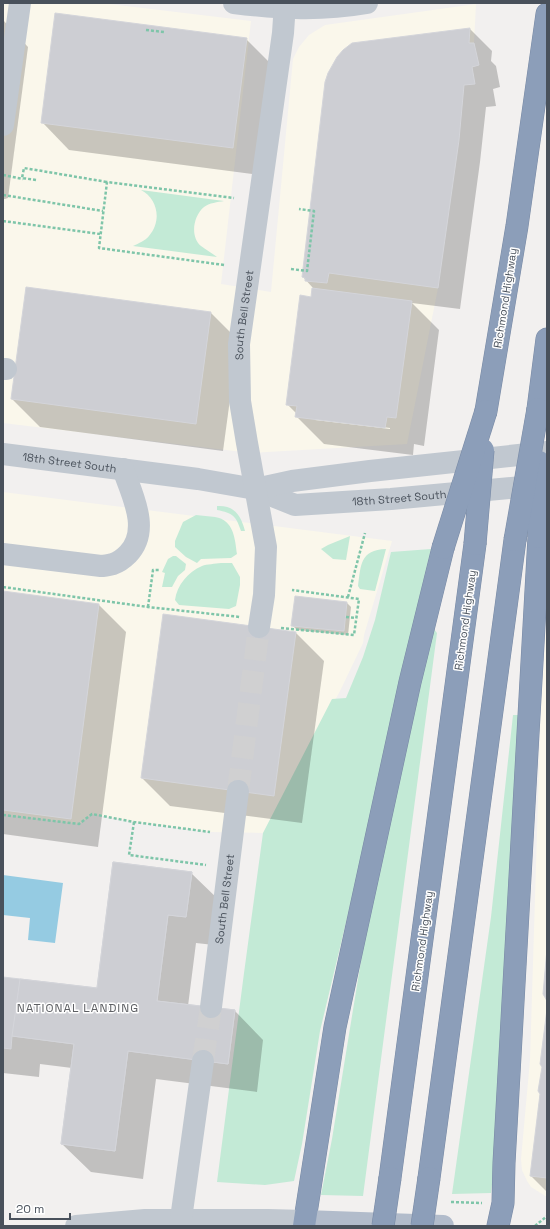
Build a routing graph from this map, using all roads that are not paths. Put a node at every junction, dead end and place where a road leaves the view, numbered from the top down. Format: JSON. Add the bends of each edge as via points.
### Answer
{"nodes":[{"id":1,"x":20,"y":3,"type":"edge"},
{"id":2,"x":234,"y":3,"type":"edge"},
{"id":3,"x":367,"y":3,"type":"edge"},
{"id":4,"x":285,"y":6,"type":"edge"},
{"id":5,"x":547,"y":14,"type":"edge"},
{"id":6,"x":3,"y":125,"type":"edge"},
{"id":7,"x":547,"y":339,"type":"edge"},
{"id":8,"x":538,"y":409,"type":"junction"},
{"id":9,"x":486,"y":411,"type":"junction"},
{"id":10,"x":547,"y":452,"type":"edge"},
{"id":11,"x":3,"y":454,"type":"edge"},
{"id":12,"x":123,"y":470,"type":"junction"},
{"id":13,"x":547,"y":485,"type":"edge"},
{"id":14,"x":255,"y":489,"type":"junction"},
{"id":15,"x":3,"y":554,"type":"edge"},
{"id":16,"x":250,"y":622,"type":"tunnel mouth"},
{"id":17,"x":238,"y":791,"type":"tunnel mouth"},
{"id":18,"x":211,"y":1007,"type":"tunnel mouth"},
{"id":19,"x":203,"y":1061,"type":"tunnel mouth"},
{"id":20,"x":181,"y":1223,"type":"edge"},
{"id":21,"x":305,"y":1224,"type":"edge"},
{"id":22,"x":76,"y":1226,"type":"edge"},
{"id":23,"x":383,"y":1226,"type":"edge"},
{"id":24,"x":422,"y":1226,"type":"edge"},
{"id":25,"x":443,"y":1226,"type":"edge"},
{"id":26,"x":498,"y":1226,"type":"edge"}],
"edges":[{"from":1,"to":6,"type":"street"},
{"from":2,"to":4,"type":"street"},
{"from":3,"to":4,"type":"street","via":[[325,9]]},
{"from":4,"to":14,"type":"street","name":"South Bell Street","via":[[239,344],[240,401]]},
{"from":5,"to":9,"type":"highway","name":"Richmond Highway","via":[[517,226]]},
{"from":7,"to":8,"type":"highway"},
{"from":8,"to":24,"type":"highway","bridge":true,"via":[[515,540]]},
{"from":8,"to":26,"type":"highway","bridge":true,"via":[[539,537],[503,1203]]},
{"from":9,"to":21,"type":"highway","bridge":true,"via":[[442,548],[407,697],[335,1027]]},
{"from":9,"to":23,"type":"highway","name":"Richmond Highway","bridge":true,"via":[[475,544]]},
{"from":10,"to":14,"type":"street","name":"18th Street South","via":[[362,472],[292,481]]},
{"from":11,"to":12,"type":"street","name":"18th Street South"},
{"from":12,"to":14,"type":"street","name":"18th Street South"},
{"from":12,"to":15,"type":"street","via":[[137,510],[139,531],[133,549],[124,558],[114,564],[101,566]]},
{"from":13,"to":14,"type":"street","name":"18th Street South","via":[[295,505]]},
{"from":14,"to":16,"type":"street","name":"South Bell Street","via":[[266,547],[264,595]]},
{"from":17,"to":18,"type":"street","name":"South Bell Street"},
{"from":19,"to":20,"type":"street"},
{"from":20,"to":21,"type":"street","via":[[268,1220]]},
{"from":20,"to":22,"type":"street","via":[[145,1220]]},
{"from":21,"to":25,"type":"main road"}]}
